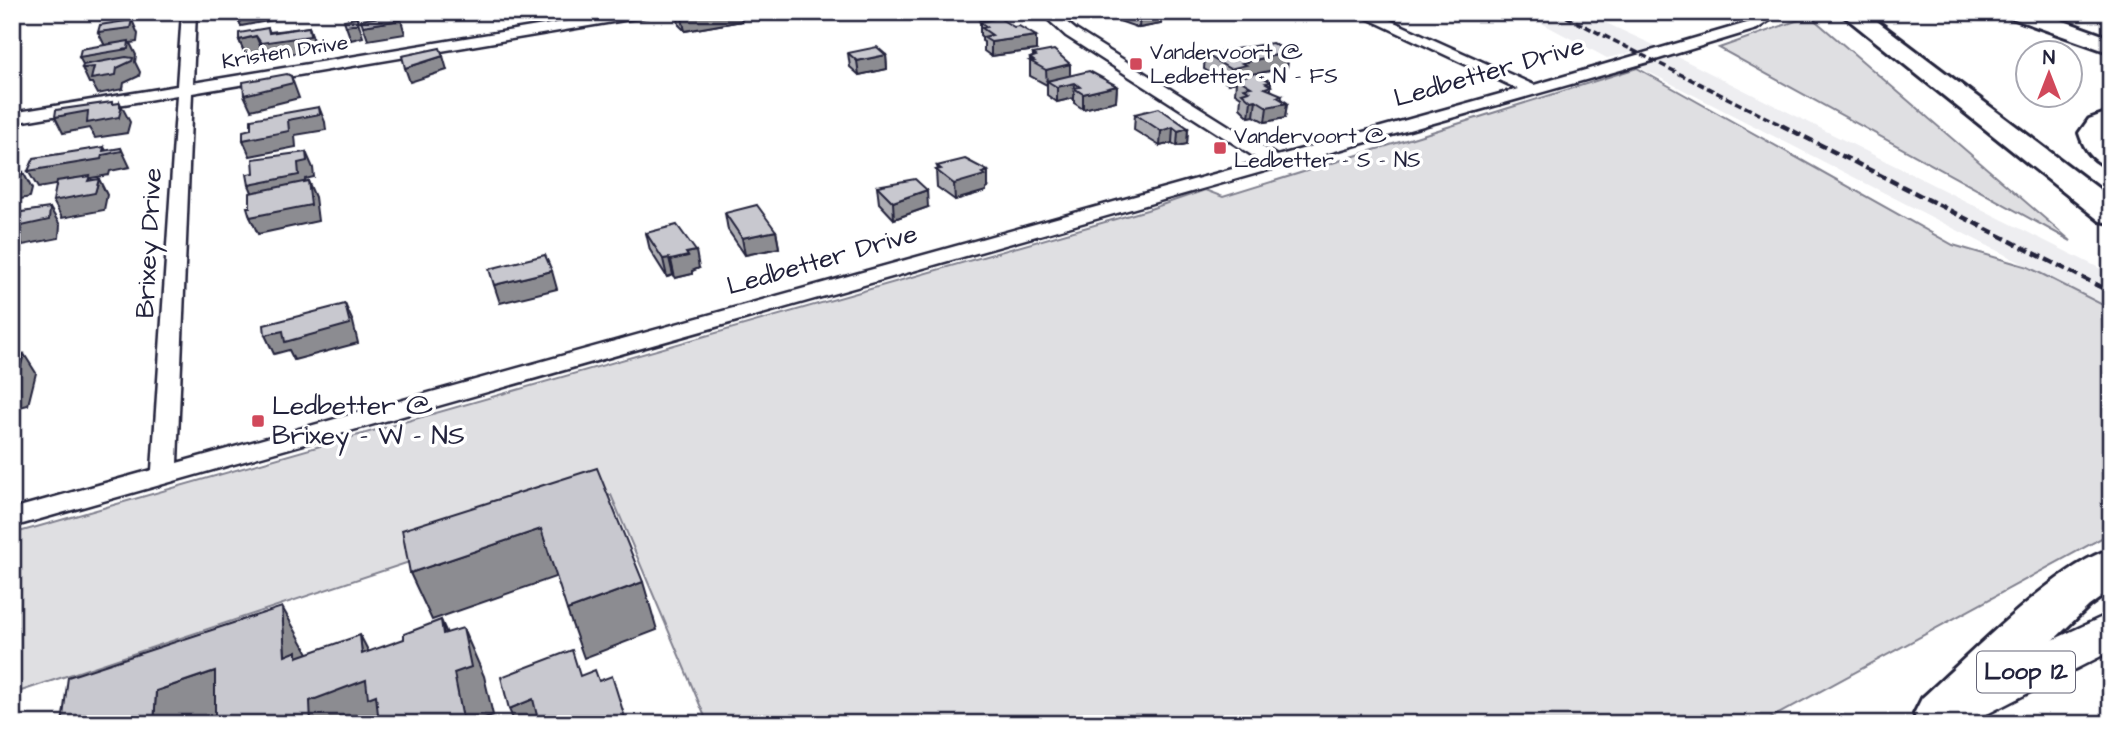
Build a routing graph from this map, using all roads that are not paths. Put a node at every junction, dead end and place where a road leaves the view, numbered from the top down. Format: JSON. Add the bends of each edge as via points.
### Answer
{"nodes":[{"id":1,"x":189,"y":12,"type":"edge"},
{"id":2,"x":648,"y":12,"type":"edge"},
{"id":3,"x":1046,"y":12,"type":"edge"},
{"id":4,"x":1360,"y":12,"type":"edge"},
{"id":5,"x":1776,"y":12,"type":"edge"},
{"id":6,"x":1850,"y":12,"type":"edge"},
{"id":7,"x":2017,"y":12,"type":"edge"},
{"id":8,"x":2111,"y":46,"type":"edge"},
{"id":9,"x":1530,"y":89,"type":"junction"},
{"id":10,"x":183,"y":90,"type":"junction"},
{"id":11,"x":12,"y":118,"type":"edge"},
{"id":12,"x":2111,"y":119,"type":"edge"},
{"id":13,"x":2111,"y":158,"type":"edge"},
{"id":14,"x":1274,"y":162,"type":"junction"},
{"id":15,"x":2111,"y":214,"type":"edge"},
{"id":16,"x":164,"y":476,"type":"junction"},
{"id":17,"x":12,"y":518,"type":"edge"},
{"id":18,"x":2111,"y":566,"type":"edge"},
{"id":19,"x":2111,"y":630,"type":"edge"},
{"id":20,"x":1931,"y":719,"type":"edge"}],
"edges":[{"from":1,"to":10,"type":"street","name":"Brixey Drive"},
{"from":2,"to":10,"type":"street","name":"Kristen Drive"},
{"from":3,"to":14,"type":"street","via":[[1071,33]]},
{"from":4,"to":9,"type":"street"},
{"from":5,"to":9,"type":"street","name":"Ledbetter Drive","via":[[1752,26]]},
{"from":6,"to":15,"type":"highway"},
{"from":7,"to":8,"type":"highway"},
{"from":9,"to":14,"type":"street","name":"Ledbetter Drive"},
{"from":10,"to":11,"type":"street","name":"Kristen Drive"},
{"from":10,"to":16,"type":"street","name":"Brixey Drive"},
{"from":12,"to":13,"type":"highway","via":[[2093,133]]},
{"from":14,"to":16,"type":"street","name":"Ledbetter Drive"},
{"from":16,"to":17,"type":"street","name":"Ledbetter Drive"},
{"from":18,"to":20,"type":"highway","via":[[2072,593]]},
{"from":19,"to":20,"type":"main road","number":"Loop 12"}]}
